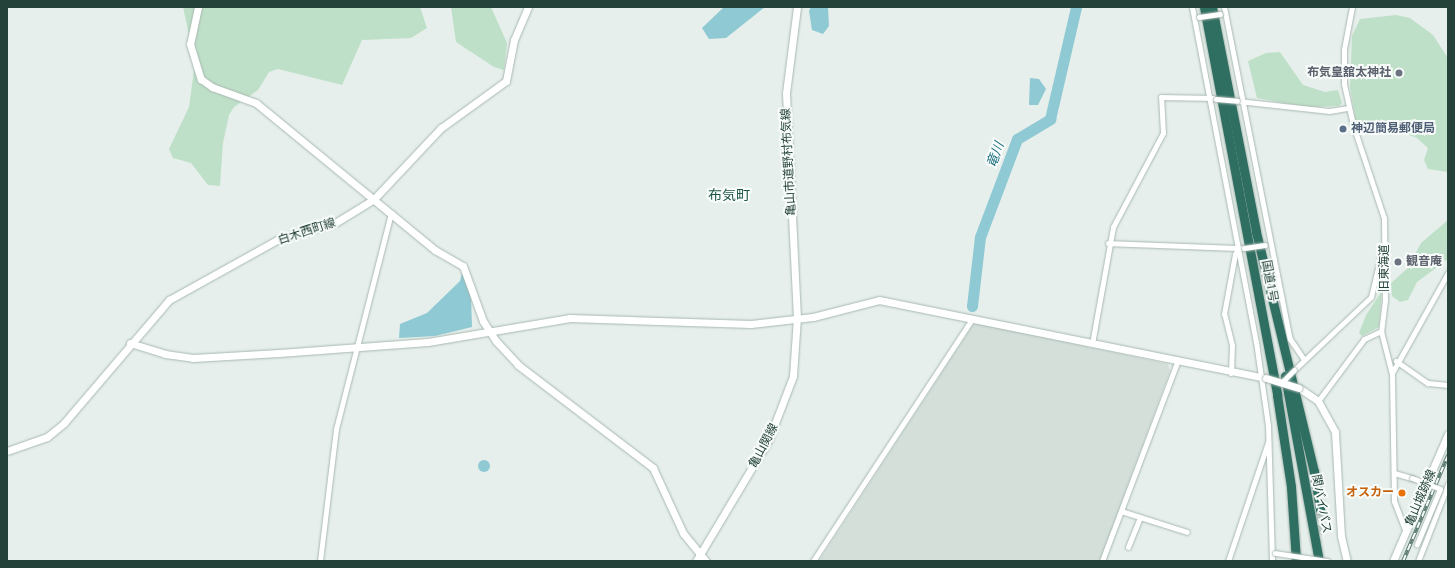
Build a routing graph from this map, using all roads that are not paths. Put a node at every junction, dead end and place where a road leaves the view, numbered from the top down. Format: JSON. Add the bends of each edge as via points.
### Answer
{"nodes":[{"id":1,"x":198,"y":7,"type":"edge"},
{"id":2,"x":528,"y":7,"type":"edge"},
{"id":3,"x":797,"y":7,"type":"edge"},
{"id":4,"x":1192,"y":7,"type":"edge"},
{"id":5,"x":1204,"y":7,"type":"edge"},
{"id":6,"x":1212,"y":7,"type":"edge"},
{"id":7,"x":1352,"y":7,"type":"edge"},
{"id":8,"x":1223,"y":11,"type":"edge"},
{"id":9,"x":1197,"y":17,"type":"junction"},
{"id":10,"x":1213,"y":98,"type":"junction"},
{"id":11,"x":1239,"y":101,"type":"junction"},
{"id":12,"x":1349,"y":108,"type":"junction"},
{"id":13,"x":374,"y":199,"type":"junction"},
{"id":14,"x":391,"y":213,"type":"junction"},
{"id":15,"x":1256,"y":232,"type":"junction"},
{"id":16,"x":1108,"y":243,"type":"junction"},
{"id":17,"x":1267,"y":244,"type":"junction"},
{"id":18,"x":1384,"y":246,"type":"junction"},
{"id":19,"x":1242,"y":248,"type":"junction"},
{"id":20,"x":1448,"y":273,"type":"edge"},
{"id":21,"x":1256,"y":279,"type":"junction"},
{"id":22,"x":798,"y":318,"type":"junction"},
{"id":23,"x":972,"y":319,"type":"junction"},
{"id":24,"x":1381,"y":331,"type":"junction"},
{"id":25,"x":488,"y":332,"type":"junction"},
{"id":26,"x":130,"y":344,"type":"junction"},
{"id":27,"x":1092,"y":344,"type":"junction"},
{"id":28,"x":358,"y":345,"type":"junction"},
{"id":29,"x":1304,"y":360,"type":"junction"},
{"id":30,"x":1177,"y":362,"type":"junction"},
{"id":31,"x":1396,"y":362,"type":"junction"},
{"id":32,"x":1231,"y":373,"type":"junction"},
{"id":33,"x":1392,"y":374,"type":"junction"},
{"id":34,"x":1263,"y":378,"type":"junction"},
{"id":35,"x":1282,"y":382,"type":"junction"},
{"id":36,"x":1448,"y":385,"type":"edge"},
{"id":37,"x":1318,"y":401,"type":"junction"},
{"id":38,"x":1448,"y":434,"type":"edge"},
{"id":39,"x":1268,"y":442,"type":"junction"},
{"id":40,"x":7,"y":451,"type":"edge"},
{"id":41,"x":1298,"y":451,"type":"junction"},
{"id":42,"x":1394,"y":473,"type":"junction"},
{"id":43,"x":1448,"y":484,"type":"edge"},
{"id":44,"x":1320,"y":510,"type":"tunnel mouth"},
{"id":45,"x":1121,"y":511,"type":"junction"},
{"id":46,"x":1140,"y":518,"type":"junction"},
{"id":47,"x":1187,"y":532,"type":"dead end"},
{"id":48,"x":1406,"y":532,"type":"junction"},
{"id":49,"x":1128,"y":547,"type":"dead end"},
{"id":50,"x":1273,"y":553,"type":"junction"},
{"id":51,"x":700,"y":554,"type":"junction"},
{"id":52,"x":320,"y":561,"type":"edge"},
{"id":53,"x":696,"y":561,"type":"edge"},
{"id":54,"x":706,"y":561,"type":"edge"},
{"id":55,"x":813,"y":561,"type":"edge"},
{"id":56,"x":1102,"y":561,"type":"edge"},
{"id":57,"x":1228,"y":561,"type":"edge"},
{"id":58,"x":1272,"y":561,"type":"edge"},
{"id":59,"x":1296,"y":561,"type":"edge"},
{"id":60,"x":1319,"y":561,"type":"edge"},
{"id":61,"x":1327,"y":561,"type":"edge"},
{"id":62,"x":1347,"y":561,"type":"edge"},
{"id":63,"x":1393,"y":561,"type":"edge"},
{"id":64,"x":1418,"y":561,"type":"edge"}],
"edges":[{"from":1,"to":13,"type":"street","via":[[190,44],[201,79],[212,87],[256,103]]},
{"from":2,"to":13,"type":"street","name":"白木西町線","via":[[514,40],[506,81],[441,128]]},
{"from":3,"to":22,"type":"street","name":"亀山市道野村布気線","via":[[786,93]]},
{"from":4,"to":9,"type":"street"},
{"from":5,"to":21,"type":"highway","name":"国道1号"},
{"from":6,"to":15,"type":"highway","name":"国道1号"},
{"from":7,"to":12,"type":"street","name":"旧東海道","via":[[1343,67]]},
{"from":8,"to":9,"type":"street","bridge":true},
{"from":8,"to":11,"type":"street"},
{"from":9,"to":10,"type":"street"},
{"from":10,"to":11,"type":"street","bridge":true},
{"from":10,"to":16,"type":"street","via":[[1161,98],[1164,123],[1161,138],[1120,212]]},
{"from":10,"to":19,"type":"street"},
{"from":11,"to":12,"type":"street","via":[[1329,112]]},
{"from":11,"to":17,"type":"street"},
{"from":12,"to":18,"type":"street","name":"旧東海道","via":[[1382,207]]},
{"from":13,"to":14,"type":"street"},
{"from":13,"to":26,"type":"street","name":"白木西町線","via":[[335,224],[278,240],[170,300]]},
{"from":14,"to":25,"type":"street","via":[[466,270]]},
{"from":14,"to":28,"type":"street","via":[[368,293]]},
{"from":15,"to":41,"type":"highway"},
{"from":15,"to":44,"type":"highway","name":"国道1号","via":[[1314,471]]},
{"from":16,"to":19,"type":"street"},
{"from":16,"to":27,"type":"street"},
{"from":17,"to":19,"type":"street","bridge":true},
{"from":17,"to":29,"type":"street","via":[[1290,339]]},
{"from":18,"to":24,"type":"street","name":"旧東海道","via":[[1385,300]]},
{"from":18,"to":29,"type":"street","via":[[1371,297]]},
{"from":19,"to":32,"type":"street","via":[[1235,254],[1224,314],[1232,345]]},
{"from":19,"to":34,"type":"street"},
{"from":20,"to":31,"type":"street"},
{"from":21,"to":41,"type":"highway"},
{"from":21,"to":59,"type":"highway","name":"国道1号","via":[[1290,479]]},
{"from":22,"to":23,"type":"street","via":[[879,300]]},
{"from":22,"to":25,"type":"street","via":[[751,324],[570,318]]},
{"from":22,"to":51,"type":"street","name":"亀山関線","via":[[795,361],[783,408],[769,439]]},
{"from":23,"to":27,"type":"street"},
{"from":23,"to":55,"type":"street"},
{"from":24,"to":33,"type":"street","name":"旧東海道"},
{"from":24,"to":37,"type":"street","via":[[1364,339]]},
{"from":25,"to":28,"type":"street","via":[[428,342]]},
{"from":25,"to":51,"type":"street","via":[[518,365],[653,468],[683,533]]},
{"from":26,"to":28,"type":"street","via":[[165,354],[193,358]]},
{"from":26,"to":40,"type":"street","name":"白木西町線","via":[[64,424],[47,437]]},
{"from":27,"to":30,"type":"street"},
{"from":28,"to":52,"type":"street","via":[[336,429]]},
{"from":29,"to":35,"type":"street","bridge":true},
{"from":30,"to":32,"type":"street"},
{"from":30,"to":45,"type":"street"},
{"from":31,"to":33,"type":"street"},
{"from":31,"to":36,"type":"street","via":[[1428,383]]},
{"from":32,"to":34,"type":"street"},
{"from":33,"to":42,"type":"street","name":"旧東海道"},
{"from":34,"to":35,"type":"street","bridge":true},
{"from":34,"to":39,"type":"street"},
{"from":35,"to":37,"type":"street","bridge":true,"via":[[1300,388]]},
{"from":37,"to":62,"type":"street","via":[[1338,443],[1341,536]]},
{"from":38,"to":48,"type":"street","name":"亀山城跡線"},
{"from":39,"to":50,"type":"street"},
{"from":39,"to":57,"type":"street"},
{"from":41,"to":60,"type":"highway","name":"関バイパス"},
{"from":42,"to":48,"type":"street","name":"旧東海道","via":[[1394,501]]},
{"from":42,"to":64,"type":"street","bridge":true,"via":[[1440,489],[1418,544]]},
{"from":43,"to":64,"type":"street"},
{"from":45,"to":46,"type":"street"},
{"from":45,"to":56,"type":"street"},
{"from":46,"to":47,"type":"street"},
{"from":46,"to":49,"type":"street"},
{"from":48,"to":63,"type":"street","name":"亀山城跡線"},
{"from":50,"to":58,"type":"street"},
{"from":50,"to":61,"type":"street","bridge":true},
{"from":51,"to":53,"type":"street","name":"亀山関線"},
{"from":51,"to":54,"type":"street"}]}
